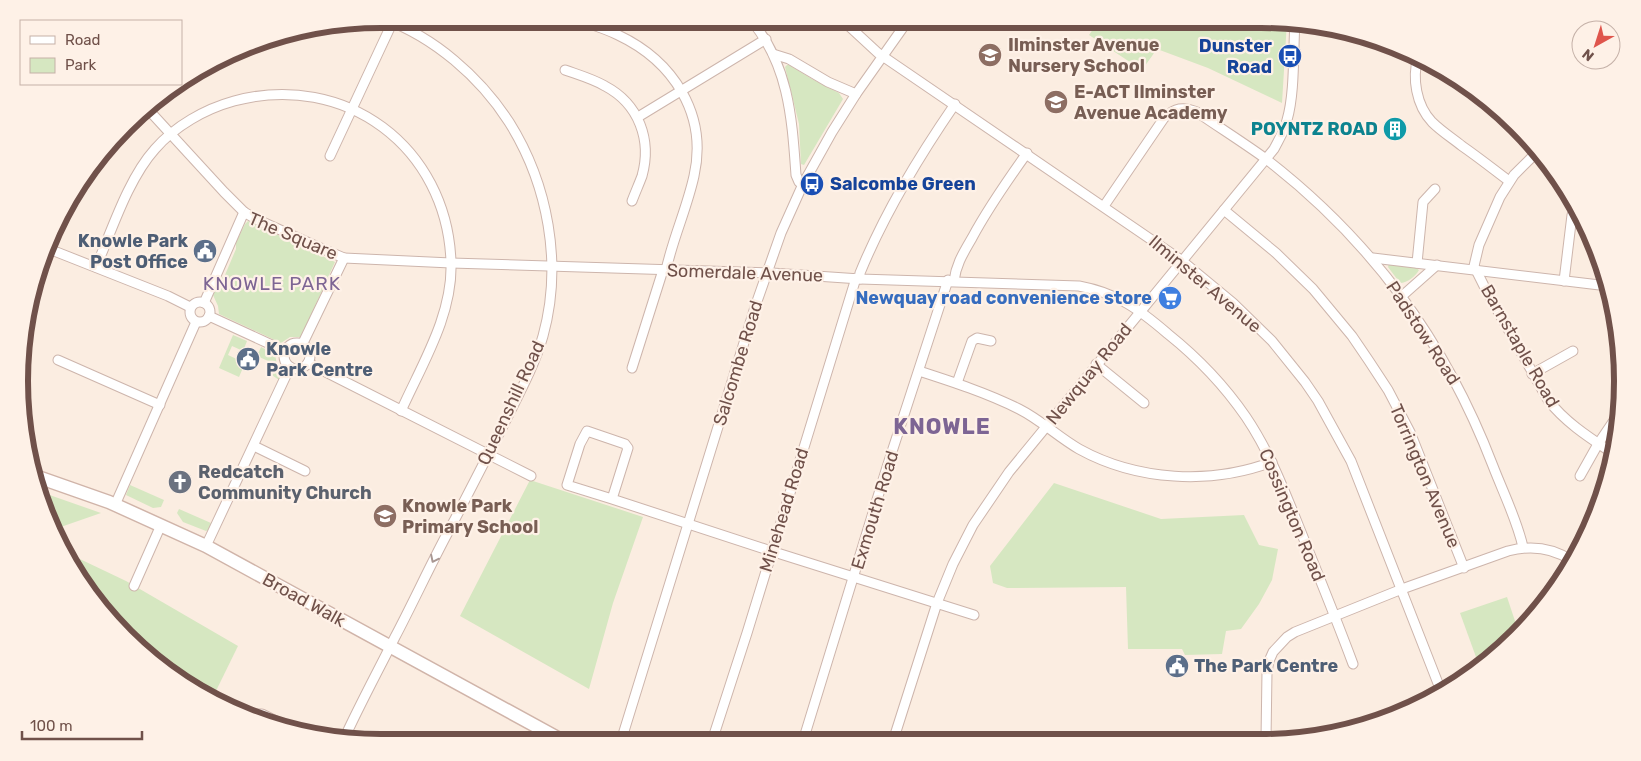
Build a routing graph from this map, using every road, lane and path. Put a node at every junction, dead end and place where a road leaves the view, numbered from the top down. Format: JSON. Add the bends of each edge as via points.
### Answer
{"nodes":[{"id":1,"x":387,"y":28,"type":"edge"},
{"id":2,"x":404,"y":28,"type":"edge"},
{"id":3,"x":599,"y":28,"type":"edge"},
{"id":4,"x":757,"y":28,"type":"edge"},
{"id":5,"x":851,"y":28,"type":"edge"},
{"id":6,"x":903,"y":28,"type":"edge"},
{"id":7,"x":1295,"y":29,"type":"edge"},
{"id":8,"x":766,"y":39,"type":"junction"},
{"id":9,"x":773,"y":54,"type":"junction"},
{"id":10,"x":883,"y":55,"type":"junction"},
{"id":11,"x":1417,"y":64,"type":"edge"},
{"id":12,"x":565,"y":70,"type":"dead end"},
{"id":13,"x":682,"y":90,"type":"junction"},
{"id":14,"x":856,"y":94,"type":"junction"},
{"id":15,"x":955,"y":104,"type":"junction"},
{"id":16,"x":352,"y":108,"type":"junction"},
{"id":17,"x":151,"y":113,"type":"edge"},
{"id":18,"x":638,"y":116,"type":"junction"},
{"id":19,"x":170,"y":134,"type":"junction"},
{"id":20,"x":1027,"y":153,"type":"junction"},
{"id":21,"x":330,"y":156,"type":"dead end"},
{"id":22,"x":1532,"y":156,"type":"edge"},
{"id":23,"x":1265,"y":159,"type":"junction"},
{"id":24,"x":1509,"y":181,"type":"junction"},
{"id":25,"x":804,"y":184,"type":"junction"},
{"id":26,"x":1435,"y":189,"type":"dead end"},
{"id":27,"x":632,"y":201,"type":"dead end"},
{"id":28,"x":1104,"y":206,"type":"junction"},
{"id":29,"x":1224,"y":210,"type":"junction"},
{"id":30,"x":244,"y":212,"type":"junction"},
{"id":31,"x":1572,"y":215,"type":"dead end"},
{"id":32,"x":52,"y":250,"type":"edge"},
{"id":33,"x":344,"y":258,"type":"junction"},
{"id":34,"x":1373,"y":258,"type":"junction"},
{"id":35,"x":1182,"y":260,"type":"junction"},
{"id":36,"x":451,"y":263,"type":"junction"},
{"id":37,"x":1417,"y":263,"type":"junction"},
{"id":38,"x":1437,"y":265,"type":"junction"},
{"id":39,"x":552,"y":266,"type":"junction"},
{"id":40,"x":96,"y":267,"type":"junction"},
{"id":41,"x":664,"y":270,"type":"junction"},
{"id":42,"x":1477,"y":270,"type":"junction"},
{"id":43,"x":767,"y":274,"type":"junction"},
{"id":44,"x":858,"y":278,"type":"junction"},
{"id":45,"x":951,"y":281,"type":"junction"},
{"id":46,"x":1564,"y":281,"type":"junction"},
{"id":47,"x":1600,"y":285,"type":"edge"},
{"id":48,"x":1402,"y":296,"type":"junction"},
{"id":49,"x":204,"y":303,"type":"junction"},
{"id":50,"x":190,"y":307,"type":"junction"},
{"id":51,"x":1141,"y":311,"type":"junction"},
{"id":52,"x":210,"y":316,"type":"junction"},
{"id":53,"x":196,"y":322,"type":"junction"},
{"id":54,"x":991,"y":341,"type":"dead end"},
{"id":55,"x":302,"y":345,"type":"junction"},
{"id":56,"x":285,"y":351,"type":"junction"},
{"id":57,"x":1573,"y":351,"type":"dead end"},
{"id":58,"x":58,"y":360,"type":"dead end"},
{"id":59,"x":308,"y":363,"type":"junction"},
{"id":60,"x":1096,"y":364,"type":"junction"},
{"id":61,"x":290,"y":367,"type":"junction"},
{"id":62,"x":632,"y":368,"type":"dead end"},
{"id":63,"x":919,"y":371,"type":"junction"},
{"id":64,"x":1532,"y":374,"type":"junction"},
{"id":65,"x":957,"y":383,"type":"junction"},
{"id":66,"x":1144,"y":403,"type":"dead end"},
{"id":67,"x":160,"y":404,"type":"junction"},
{"id":68,"x":401,"y":411,"type":"junction"},
{"id":69,"x":1046,"y":426,"type":"junction"},
{"id":70,"x":1610,"y":426,"type":"edge"},
{"id":71,"x":1598,"y":444,"type":"junction"},
{"id":72,"x":254,"y":446,"type":"junction"},
{"id":73,"x":1607,"y":450,"type":"edge"},
{"id":74,"x":489,"y":454,"type":"junction"},
{"id":75,"x":1272,"y":462,"type":"junction"},
{"id":76,"x":305,"y":471,"type":"dead end"},
{"id":77,"x":531,"y":476,"type":"dead end"},
{"id":78,"x":1580,"y":476,"type":"dead end"},
{"id":79,"x":42,"y":478,"type":"edge"},
{"id":80,"x":612,"y":499,"type":"junction"},
{"id":81,"x":115,"y":505,"type":"junction"},
{"id":82,"x":688,"y":524,"type":"junction"},
{"id":83,"x":160,"y":525,"type":"junction"},
{"id":84,"x":206,"y":546,"type":"junction"},
{"id":85,"x":1523,"y":548,"type":"junction"},
{"id":86,"x":771,"y":552,"type":"junction"},
{"id":87,"x":1566,"y":557,"type":"edge"},
{"id":88,"x":1464,"y":568,"type":"junction"},
{"id":89,"x":854,"y":578,"type":"junction"},
{"id":90,"x":134,"y":586,"type":"dead end"},
{"id":91,"x":1402,"y":590,"type":"junction"},
{"id":92,"x":937,"y":604,"type":"junction"},
{"id":93,"x":974,"y":615,"type":"dead end"},
{"id":94,"x":1334,"y":616,"type":"junction"},
{"id":95,"x":390,"y":647,"type":"junction"},
{"id":96,"x":1353,"y":664,"type":"dead end"},
{"id":97,"x":1439,"y":685,"type":"edge"},
{"id":98,"x":348,"y":732,"type":"edge"},
{"id":99,"x":549,"y":734,"type":"edge"},
{"id":100,"x":625,"y":734,"type":"edge"},
{"id":101,"x":714,"y":734,"type":"edge"},
{"id":102,"x":805,"y":734,"type":"edge"},
{"id":103,"x":895,"y":734,"type":"edge"},
{"id":104,"x":1266,"y":734,"type":"edge"}],
"edges":[{"from":1,"to":16,"type":"street"},
{"from":2,"to":39,"type":"street","name":"Queenshill Road","via":[[436,46],[502,111],[527,155],[540,189]]},
{"from":3,"to":13,"type":"street","via":[[637,45],[657,61]]},
{"from":4,"to":8,"type":"street"},
{"from":5,"to":10,"type":"street","name":"Ilminster Avenue"},
{"from":6,"to":10,"type":"street","name":"Salcombe Road"},
{"from":7,"to":23,"type":"street","name":"Newquay Road","via":[[1291,105],[1281,137]]},
{"from":8,"to":9,"type":"street"},
{"from":8,"to":13,"type":"street"},
{"from":9,"to":14,"type":"street"},
{"from":9,"to":25,"type":"street","via":[[787,94],[796,175]]},
{"from":10,"to":14,"type":"street","name":"Salcombe Road"},
{"from":10,"to":15,"type":"street","name":"Ilminster Avenue"},
{"from":11,"to":24,"type":"street","via":[[1415,82],[1427,116]]},
{"from":12,"to":18,"type":"street","via":[[616,92]]},
{"from":13,"to":18,"type":"street"},
{"from":13,"to":41,"type":"street","via":[[690,104],[697,157]]},
{"from":14,"to":25,"type":"street","name":"Salcombe Road"},
{"from":15,"to":20,"type":"street","name":"Ilminster Avenue"},
{"from":15,"to":44,"type":"street","name":"Minehead Road","via":[[918,158],[886,214]]},
{"from":16,"to":19,"type":"street","via":[[298,94],[254,96],[204,113]]},
{"from":16,"to":21,"type":"street"},
{"from":16,"to":36,"type":"street","via":[[394,135],[422,168],[442,209]]},
{"from":17,"to":19,"type":"street"},
{"from":18,"to":27,"type":"street","via":[[646,148],[642,176]]},
{"from":19,"to":30,"type":"street"},
{"from":19,"to":40,"type":"street","via":[[140,168]]},
{"from":20,"to":28,"type":"street","name":"Ilminster Avenue"},
{"from":20,"to":45,"type":"street","name":"Exmouth Road","via":[[978,226]]},
{"from":22,"to":24,"type":"street"},
{"from":23,"to":28,"type":"street","via":[[1197,112],[1179,108],[1164,118]]},
{"from":23,"to":29,"type":"street","name":"Newquay Road"},
{"from":23,"to":34,"type":"street","name":"Padstow Road","via":[[1313,199]]},
{"from":24,"to":42,"type":"street","via":[[1479,245],[1474,266]]},
{"from":25,"to":43,"type":"street","name":"Salcombe Road"},
{"from":26,"to":37,"type":"street","via":[[1423,202]]},
{"from":28,"to":35,"type":"street","name":"Ilminster Avenue"},
{"from":29,"to":35,"type":"street","name":"Newquay Road"},
{"from":29,"to":88,"type":"street","name":"Torrington Avenue","via":[[1313,288],[1369,361],[1410,432]]},
{"from":30,"to":33,"type":"street","name":"The Square"},
{"from":30,"to":49,"type":"street","name":"The Square"},
{"from":31,"to":46,"type":"street"},
{"from":32,"to":40,"type":"street"},
{"from":33,"to":36,"type":"street","name":"Somerdale Avenue"},
{"from":33,"to":55,"type":"street","name":"The Square"},
{"from":34,"to":37,"type":"street"},
{"from":34,"to":48,"type":"street","name":"Padstow Road"},
{"from":35,"to":51,"type":"street","name":"Newquay Road"},
{"from":35,"to":91,"type":"street","name":"Ilminster Avenue","via":[[1253,321],[1318,401],[1352,461]]},
{"from":36,"to":39,"type":"street","name":"Somerdale Avenue"},
{"from":36,"to":68,"type":"street","via":[[445,311]]},
{"from":37,"to":38,"type":"street"},
{"from":38,"to":42,"type":"street"},
{"from":38,"to":48,"type":"street"},
{"from":39,"to":41,"type":"street","name":"Somerdale Avenue"},
{"from":39,"to":74,"type":"street","name":"Queenshill Road","via":[[548,309],[536,357]]},
{"from":40,"to":50,"type":"street"},
{"from":41,"to":43,"type":"street","name":"Somerdale Avenue"},
{"from":41,"to":62,"type":"street"},
{"from":42,"to":46,"type":"street"},
{"from":42,"to":64,"type":"street","name":"Barnstaple Road"},
{"from":43,"to":44,"type":"street","name":"Somerdale Avenue"},
{"from":43,"to":82,"type":"street","name":"Salcombe Road"},
{"from":44,"to":45,"type":"street","name":"Somerdale Avenue"},
{"from":44,"to":86,"type":"street","name":"Minehead Road"},
{"from":45,"to":51,"type":"street","name":"Somerdale Avenue","via":[[1079,286],[1110,294]]},
{"from":45,"to":63,"type":"street","name":"Exmouth Road"},
{"from":46,"to":47,"type":"street"},
{"from":48,"to":85,"type":"street","name":"Padstow Road","via":[[1434,343],[1466,401]]},
{"from":49,"to":50,"type":"street"},
{"from":49,"to":52,"type":"street","via":[[210,308]]},
{"from":50,"to":53,"type":"street","via":[[191,317]]},
{"from":51,"to":60,"type":"street","name":"Newquay Road"},
{"from":51,"to":75,"type":"street","name":"Cossington Road","via":[[1217,379],[1245,416]]},
{"from":52,"to":53,"type":"street"},
{"from":52,"to":56,"type":"street"},
{"from":53,"to":67,"type":"street"},
{"from":54,"to":65,"type":"street","via":[[977,338],[972,341]]},
{"from":55,"to":56,"type":"street","via":[[290,345]]},
{"from":55,"to":59,"type":"street","via":[[309,353]]},
{"from":56,"to":61,"type":"street","via":[[285,360]]},
{"from":57,"to":64,"type":"street"},
{"from":58,"to":67,"type":"street"},
{"from":59,"to":61,"type":"street","via":[[298,369]]},
{"from":59,"to":68,"type":"street"},
{"from":60,"to":66,"type":"street"},
{"from":60,"to":69,"type":"street","name":"Newquay Road"},
{"from":61,"to":72,"type":"street"},
{"from":63,"to":65,"type":"street"},
{"from":63,"to":89,"type":"street","name":"Exmouth Road"},
{"from":64,"to":71,"type":"street","name":"Barnstaple Road","via":[[1560,414]]},
{"from":65,"to":69,"type":"street","via":[[1019,409]]},
{"from":67,"to":81,"type":"street"},
{"from":68,"to":74,"type":"street"},
{"from":69,"to":75,"type":"street","via":[[1088,454],[1151,474],[1220,475]]},
{"from":69,"to":92,"type":"street","name":"Newquay Road","via":[[973,525]]},
{"from":70,"to":71,"type":"street"},
{"from":71,"to":73,"type":"street","name":"Barnstaple Road"},
{"from":71,"to":78,"type":"street"},
{"from":72,"to":76,"type":"street"},
{"from":72,"to":84,"type":"street"},
{"from":74,"to":77,"type":"street"},
{"from":74,"to":95,"type":"street","name":"Queenshill Road","one_way":true},
{"from":75,"to":94,"type":"street","name":"Cossington Road"},
{"from":79,"to":81,"type":"street","name":"Broad Walk"},
{"from":80,"to":80,"type":"street","via":[[628,448],[625,444],[587,431],[567,484]]},
{"from":80,"to":82,"type":"street"},
{"from":81,"to":83,"type":"street","name":"Broad Walk"},
{"from":82,"to":86,"type":"street"},
{"from":82,"to":100,"type":"street","name":"Salcombe Road"},
{"from":83,"to":84,"type":"street","name":"Broad Walk"},
{"from":83,"to":90,"type":"street"},
{"from":84,"to":95,"type":"street","name":"Broad Walk"},
{"from":85,"to":87,"type":"street","via":[[1539,547]]},
{"from":85,"to":88,"type":"street"},
{"from":86,"to":89,"type":"street"},
{"from":86,"to":101,"type":"street","name":"Minehead Road"},
{"from":88,"to":91,"type":"street"},
{"from":89,"to":92,"type":"street"},
{"from":89,"to":102,"type":"street","name":"Exmouth Road"},
{"from":91,"to":94,"type":"street"},
{"from":91,"to":97,"type":"street","name":"Ilminster Avenue"},
{"from":92,"to":93,"type":"street"},
{"from":92,"to":103,"type":"street","name":"Newquay Road"},
{"from":94,"to":96,"type":"street","name":"Cossington Road"},
{"from":94,"to":104,"type":"street","via":[[1295,632],[1273,652],[1267,672]]},
{"from":95,"to":98,"type":"street","name":"Queenshill Road"},
{"from":95,"to":99,"type":"street","name":"Broad Walk"}]}
